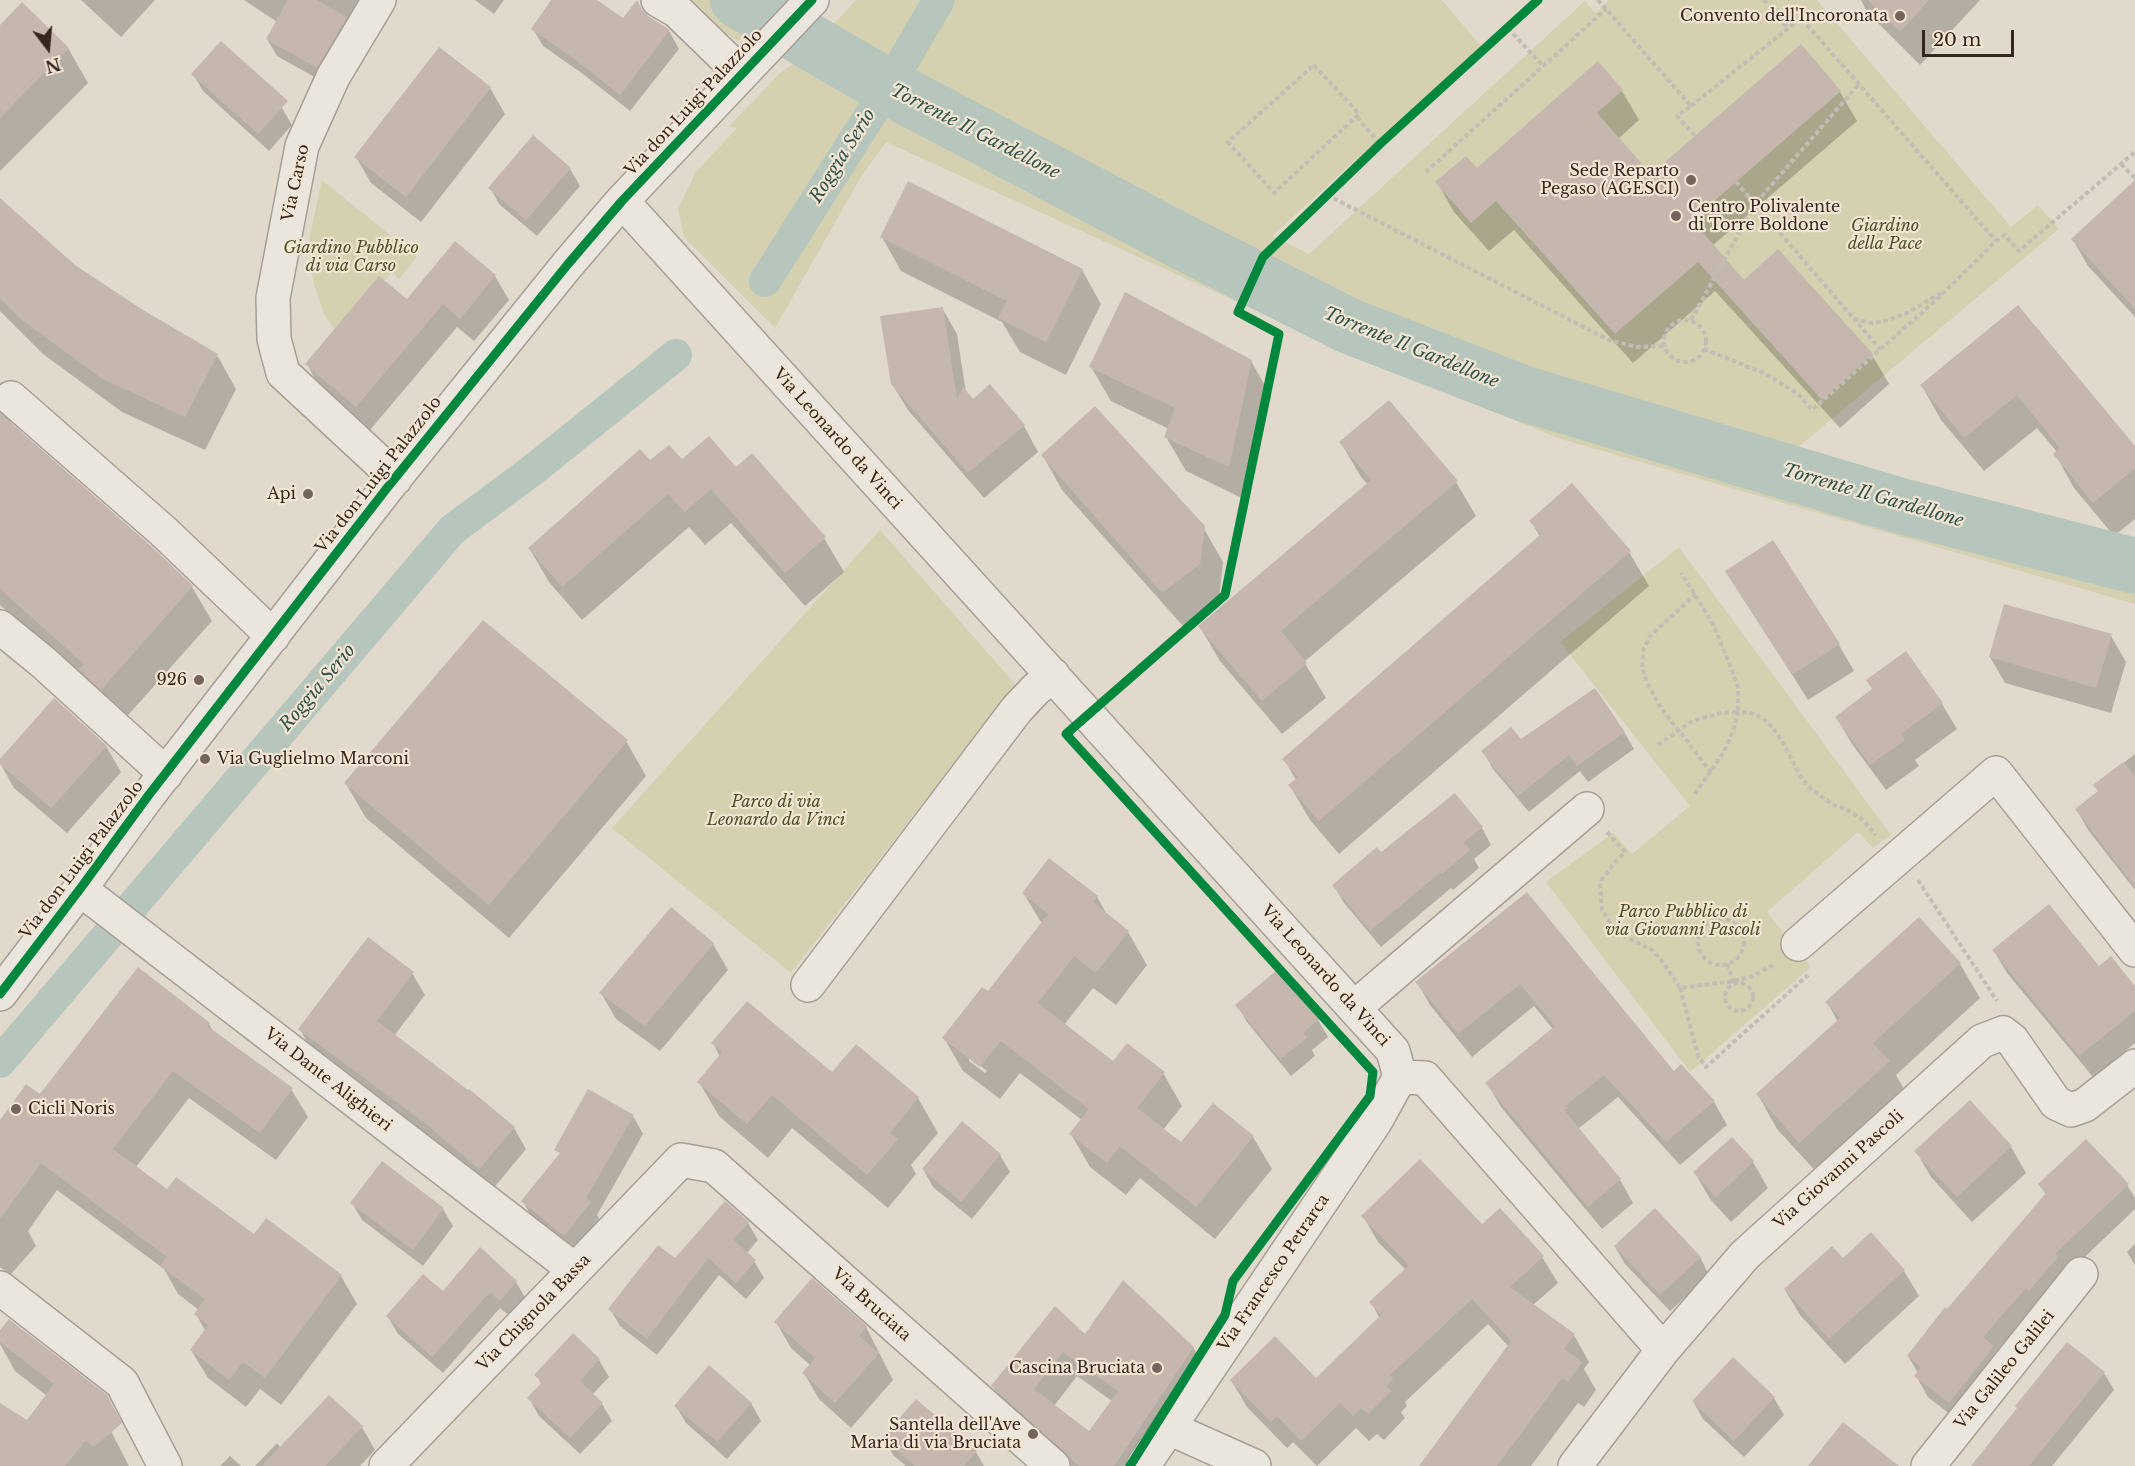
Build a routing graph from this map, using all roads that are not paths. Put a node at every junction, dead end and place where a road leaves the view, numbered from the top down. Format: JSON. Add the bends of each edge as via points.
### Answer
{"nodes":[{"id":1,"x":379,"y":0,"type":"edge"},
{"id":2,"x":658,"y":0,"type":"edge"},
{"id":3,"x":809,"y":3,"type":"edge"},
{"id":4,"x":742,"y":74,"type":"junction"},
{"id":5,"x":622,"y":201,"type":"junction"},
{"id":6,"x":11,"y":398,"type":"dead end"},
{"id":7,"x":394,"y":479,"type":"junction"},
{"id":8,"x":0,"y":627,"type":"edge"},
{"id":9,"x":273,"y":636,"type":"junction"},
{"id":10,"x":1053,"y":675,"type":"junction"},
{"id":11,"x":166,"y":774,"type":"junction"},
{"id":12,"x":1587,"y":809,"type":"dead end"},
{"id":13,"x":80,"y":890,"type":"junction"},
{"id":14,"x":2135,"y":950,"type":"edge"},
{"id":15,"x":1806,"y":958,"type":"road end"},
{"id":16,"x":808,"y":985,"type":"dead end"},
{"id":17,"x":0,"y":994,"type":"edge"},
{"id":18,"x":1354,"y":1008,"type":"junction"},
{"id":19,"x":2135,"y":1066,"type":"edge"},
{"id":20,"x":1400,"y":1077,"type":"junction"},
{"id":21,"x":681,"y":1161,"type":"joint"},
{"id":22,"x":575,"y":1270,"type":"junction"},
{"id":23,"x":2081,"y":1274,"type":"dead end"},
{"id":24,"x":0,"y":1288,"type":"edge"},
{"id":25,"x":1663,"y":1350,"type":"junction"},
{"id":26,"x":1169,"y":1428,"type":"junction"},
{"id":27,"x":165,"y":1466,"type":"edge"},
{"id":28,"x":386,"y":1466,"type":"edge"},
{"id":29,"x":1053,"y":1466,"type":"edge"},
{"id":30,"x":1143,"y":1466,"type":"edge"},
{"id":31,"x":1254,"y":1466,"type":"edge"},
{"id":32,"x":1575,"y":1466,"type":"edge"},
{"id":33,"x":1928,"y":1466,"type":"edge"}],
"edges":[{"from":1,"to":7,"type":"street","name":"Via Carso","via":[[333,77],[302,146],[273,298],[273,339],[283,373]]},
{"from":2,"to":4,"type":"street","via":[[677,11]]},
{"from":3,"to":4,"type":"street","name":"Via don Luigi Palazzolo"},
{"from":4,"to":5,"type":"street","name":"Via don Luigi Palazzolo"},
{"from":5,"to":7,"type":"street","name":"Via don Luigi Palazzolo"},
{"from":5,"to":10,"type":"street","name":"Via Leonardo da Vinci"},
{"from":6,"to":9,"type":"street","via":[[164,532]]},
{"from":7,"to":9,"type":"street","name":"Via don Luigi Palazzolo"},
{"from":8,"to":11,"type":"street"},
{"from":9,"to":11,"type":"street","name":"Via don Luigi Palazzolo"},
{"from":10,"to":16,"type":"street","via":[[1017,709]]},
{"from":10,"to":18,"type":"street","name":"Via Leonardo da Vinci"},
{"from":11,"to":13,"type":"street","name":"Via don Luigi Palazzolo"},
{"from":12,"to":18,"type":"street"},
{"from":13,"to":17,"type":"street","name":"Via don Luigi Palazzolo"},
{"from":13,"to":22,"type":"street","name":"Via Dante Alighieri"},
{"from":14,"to":15,"type":"street","via":[[1996,773],[1902,872]]},
{"from":18,"to":20,"type":"street","name":"Via Leonardo da Vinci","via":[[1393,1051]]},
{"from":19,"to":25,"type":"street","name":"Via Giovanni Pascoli","via":[[2085,1105],[2072,1110],[2056,1103],[2003,1033],[1982,1041],[1745,1255]]},
{"from":20,"to":25,"type":"street","via":[[1425,1078]]},
{"from":20,"to":26,"type":"street","name":"Via Francesco Petrarca","via":[[1375,1122]]},
{"from":21,"to":22,"type":"street","name":"Via Chignola Bassa"},
{"from":21,"to":29,"type":"street","name":"Via Bruciata","via":[[714,1166]]},
{"from":22,"to":28,"type":"street","name":"Via Chignola Bassa"},
{"from":23,"to":33,"type":"street","name":"Via Galileo Galilei"},
{"from":24,"to":27,"type":"street","via":[[122,1383]]},
{"from":25,"to":32,"type":"street","name":"Via Giovanni Pascoli"},
{"from":26,"to":30,"type":"street","name":"Via Francesco Petrarca"},
{"from":26,"to":31,"type":"street"}]}
